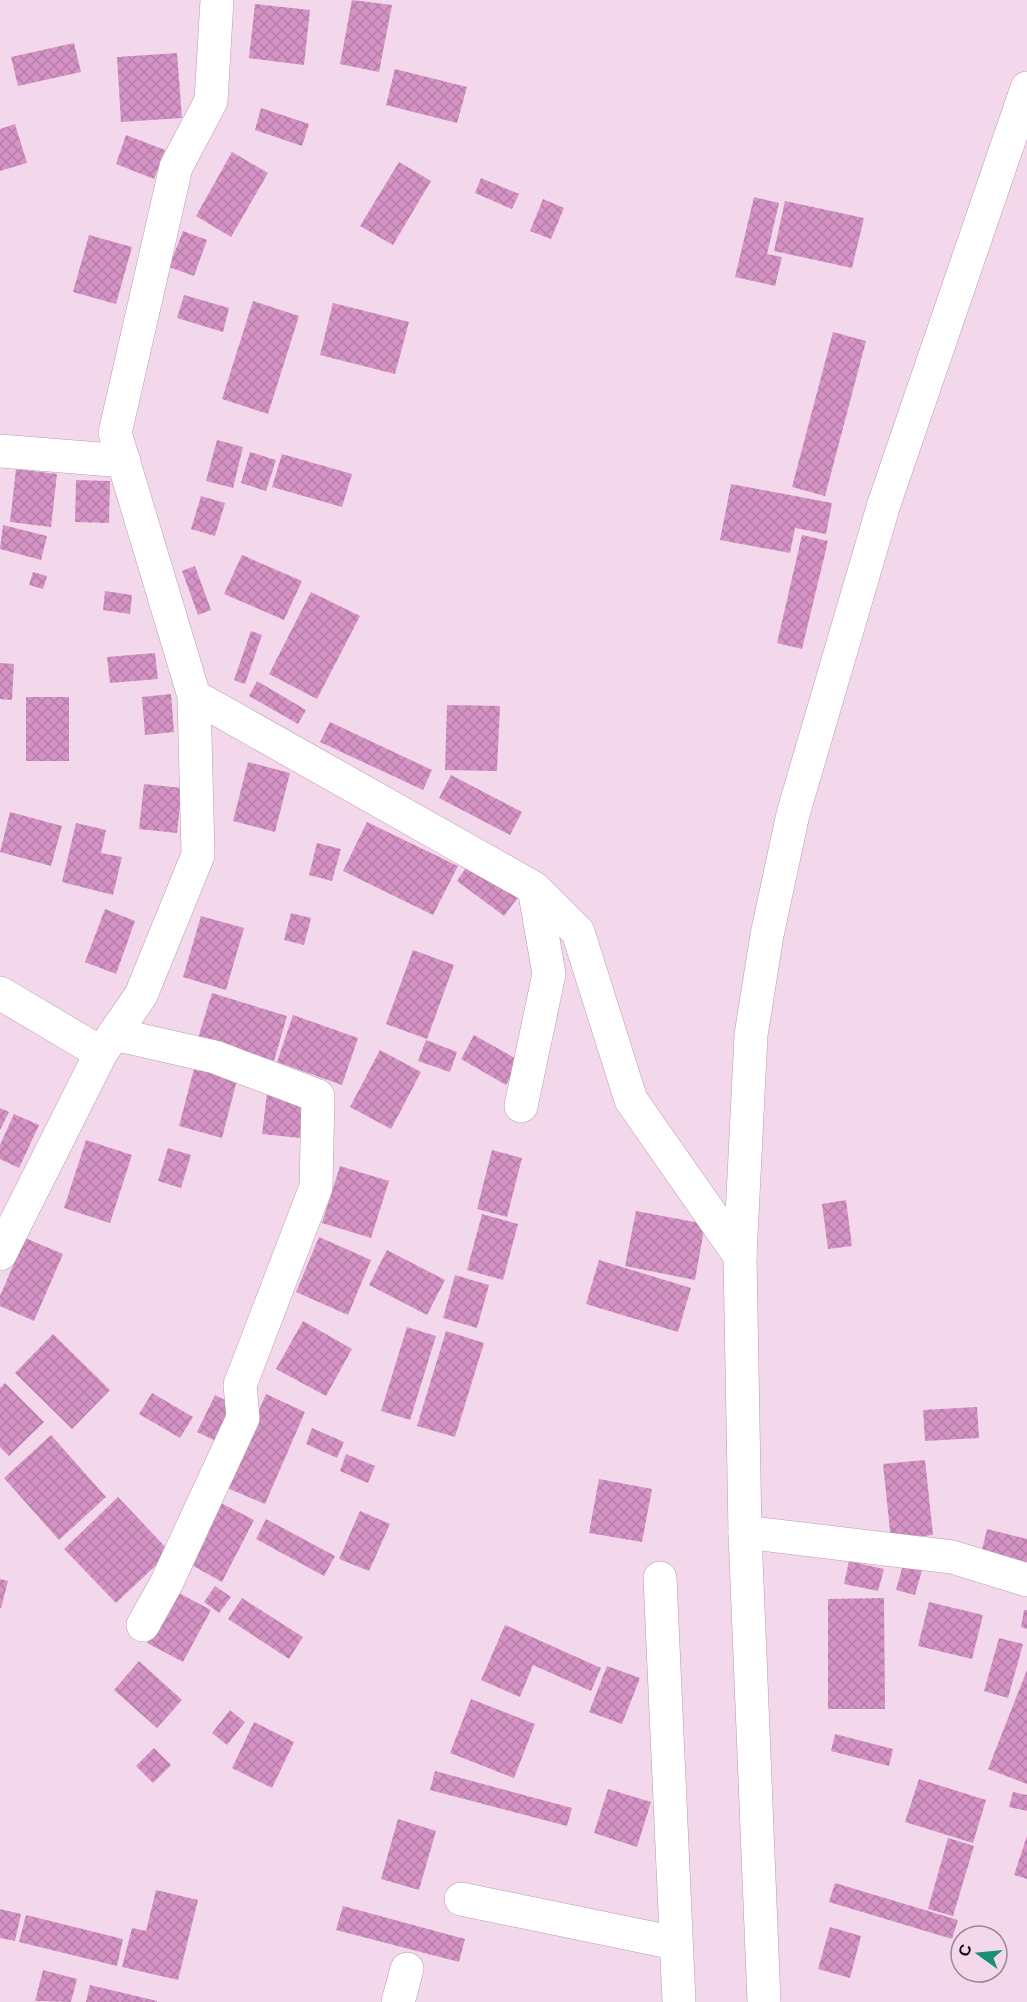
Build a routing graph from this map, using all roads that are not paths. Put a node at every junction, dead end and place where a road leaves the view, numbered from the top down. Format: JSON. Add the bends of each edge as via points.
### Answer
{"nodes":[{"id":1,"x":217,"y":0,"type":"edge"},
{"id":2,"x":1027,"y":88,"type":"edge"},
{"id":3,"x":0,"y":451,"type":"edge"},
{"id":4,"x":124,"y":461,"type":"junction"},
{"id":5,"x":194,"y":696,"type":"junction"},
{"id":6,"x":534,"y":888,"type":"junction"},
{"id":7,"x":0,"y":993,"type":"edge"},
{"id":8,"x":108,"y":1043,"type":"junction"},
{"id":9,"x":521,"y":1106,"type":"dead end"},
{"id":10,"x":0,"y":1254,"type":"edge"},
{"id":11,"x":740,"y":1256,"type":"junction"},
{"id":12,"x":745,"y":1532,"type":"junction"},
{"id":13,"x":660,"y":1578,"type":"dead end"},
{"id":14,"x":1027,"y":1580,"type":"edge"},
{"id":15,"x":143,"y":1625,"type":"dead end"},
{"id":16,"x":461,"y":1899,"type":"dead end"},
{"id":17,"x":675,"y":1943,"type":"junction"},
{"id":18,"x":407,"y":1969,"type":"dead end"},
{"id":19,"x":398,"y":2002,"type":"edge"},
{"id":20,"x":679,"y":2002,"type":"edge"},
{"id":21,"x":764,"y":2002,"type":"edge"}],
"edges":[{"from":1,"to":4,"type":"street","via":[[211,101],[176,167],[115,433]]},
{"from":2,"to":11,"type":"street","via":[[884,504],[793,814],[751,1035]]},
{"from":3,"to":4,"type":"street"},
{"from":4,"to":5,"type":"street"},
{"from":5,"to":6,"type":"street"},
{"from":5,"to":8,"type":"street","via":[[198,855],[141,995]]},
{"from":6,"to":9,"type":"street","via":[[549,974]]},
{"from":6,"to":11,"type":"street","via":[[578,932],[632,1100]]},
{"from":7,"to":8,"type":"street"},
{"from":8,"to":10,"type":"street"},
{"from":8,"to":15,"type":"street","via":[[215,1057],[318,1096],[316,1187],[240,1385],[243,1418]]},
{"from":11,"to":12,"type":"street"},
{"from":12,"to":14,"type":"street","via":[[952,1557]]},
{"from":12,"to":21,"type":"street"},
{"from":13,"to":17,"type":"street"},
{"from":16,"to":17,"type":"street"},
{"from":17,"to":20,"type":"street"},
{"from":18,"to":19,"type":"street"}]}
